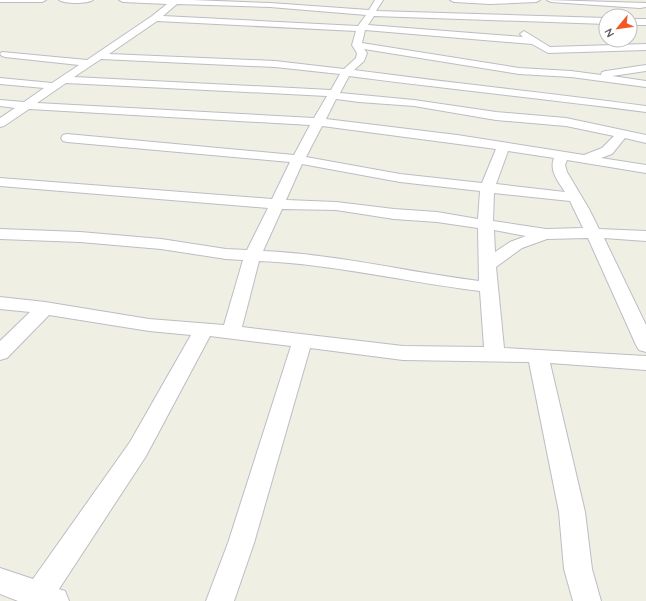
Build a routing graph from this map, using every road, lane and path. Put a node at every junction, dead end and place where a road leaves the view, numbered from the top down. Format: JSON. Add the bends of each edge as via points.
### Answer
{"nodes":[{"id":1,"x":0,"y":0,"type":"edge"},
{"id":2,"x":42,"y":0,"type":"edge"},
{"id":3,"x":63,"y":0,"type":"edge"},
{"id":4,"x":89,"y":0,"type":"edge"},
{"id":5,"x":123,"y":0,"type":"edge"},
{"id":6,"x":280,"y":0,"type":"edge"},
{"id":7,"x":379,"y":0,"type":"edge"},
{"id":8,"x":454,"y":0,"type":"edge"},
{"id":9,"x":536,"y":0,"type":"edge"},
{"id":10,"x":551,"y":0,"type":"edge"},
{"id":11,"x":176,"y":1,"type":"edge"},
{"id":12,"x":212,"y":1,"type":"edge"},
{"id":13,"x":577,"y":1,"type":"edge"},
{"id":14,"x":270,"y":5,"type":"junction"},
{"id":15,"x":646,"y":5,"type":"edge"},
{"id":16,"x":371,"y":13,"type":"junction"},
{"id":17,"x":512,"y":17,"type":"junction"},
{"id":18,"x":155,"y":18,"type":"junction"},
{"id":19,"x":582,"y":19,"type":"junction"},
{"id":20,"x":598,"y":20,"type":"edge"},
{"id":21,"x":638,"y":22,"type":"edge"},
{"id":22,"x":362,"y":28,"type":"junction"},
{"id":23,"x":646,"y":31,"type":"edge"},
{"id":24,"x":546,"y":38,"type":"dead end"},
{"id":25,"x":532,"y":40,"type":"junction"},
{"id":26,"x":356,"y":45,"type":"junction"},
{"id":27,"x":598,"y":46,"type":"edge"},
{"id":28,"x":548,"y":50,"type":"junction"},
{"id":29,"x":5,"y":54,"type":"dead end"},
{"id":30,"x":99,"y":56,"type":"junction"},
{"id":31,"x":88,"y":63,"type":"junction"},
{"id":32,"x":483,"y":66,"type":"junction"},
{"id":33,"x":646,"y":68,"type":"edge"},
{"id":34,"x":346,"y":72,"type":"junction"},
{"id":35,"x":526,"y":72,"type":"junction"},
{"id":36,"x":555,"y":73,"type":"junction"},
{"id":37,"x":594,"y":77,"type":"junction"},
{"id":38,"x":0,"y":80,"type":"edge"},
{"id":39,"x":63,"y":80,"type":"junction"},
{"id":40,"x":646,"y":84,"type":"edge"},
{"id":41,"x":54,"y":86,"type":"junction"},
{"id":42,"x":474,"y":89,"type":"junction"},
{"id":43,"x":518,"y":92,"type":"junction"},
{"id":44,"x":333,"y":94,"type":"junction"},
{"id":45,"x":463,"y":102,"type":"junction"},
{"id":46,"x":0,"y":103,"type":"edge"},
{"id":47,"x":25,"y":105,"type":"junction"},
{"id":48,"x":646,"y":109,"type":"edge"},
{"id":49,"x":320,"y":122,"type":"junction"},
{"id":50,"x":0,"y":123,"type":"edge"},
{"id":51,"x":623,"y":133,"type":"junction"},
{"id":52,"x":66,"y":138,"type":"dead end"},
{"id":53,"x":646,"y":138,"type":"edge"},
{"id":54,"x":504,"y":146,"type":"junction"},
{"id":55,"x":562,"y":156,"type":"junction"},
{"id":56,"x":587,"y":158,"type":"junction"},
{"id":57,"x":298,"y":159,"type":"junction"},
{"id":58,"x":646,"y":169,"type":"edge"},
{"id":59,"x":0,"y":182,"type":"edge"},
{"id":60,"x":487,"y":188,"type":"junction"},
{"id":61,"x":573,"y":196,"type":"junction"},
{"id":62,"x":277,"y":204,"type":"junction"},
{"id":63,"x":484,"y":224,"type":"junction"},
{"id":64,"x":593,"y":233,"type":"junction"},
{"id":65,"x":0,"y":234,"type":"edge"},
{"id":66,"x":546,"y":234,"type":"junction"},
{"id":67,"x":646,"y":236,"type":"edge"},
{"id":68,"x":252,"y":256,"type":"junction"},
{"id":69,"x":487,"y":265,"type":"junction"},
{"id":70,"x":488,"y":287,"type":"junction"},
{"id":71,"x":0,"y":303,"type":"edge"},
{"id":72,"x":45,"y":308,"type":"junction"},
{"id":73,"x":204,"y":329,"type":"junction"},
{"id":74,"x":231,"y":332,"type":"junction"},
{"id":75,"x":303,"y":340,"type":"junction"},
{"id":76,"x":646,"y":345,"type":"edge"},
{"id":77,"x":0,"y":353,"type":"edge"},
{"id":78,"x":495,"y":354,"type":"junction"},
{"id":79,"x":538,"y":356,"type":"junction"},
{"id":80,"x":646,"y":363,"type":"edge"},
{"id":81,"x":0,"y":581,"type":"edge"},
{"id":82,"x":42,"y":599,"type":"edge"},
{"id":83,"x":220,"y":601,"type":"edge"},
{"id":84,"x":587,"y":601,"type":"edge"}],
"edges":[{"from":1,"to":2,"type":"street"},
{"from":3,"to":4,"type":"street"},
{"from":5,"to":11,"type":"street"},
{"from":6,"to":14,"type":"street"},
{"from":7,"to":16,"type":"street"},
{"from":8,"to":9,"type":"street"},
{"from":10,"to":13,"type":"street"},
{"from":11,"to":12,"type":"street"},
{"from":11,"to":18,"type":"street"},
{"from":12,"to":14,"type":"street"},
{"from":13,"to":15,"type":"street"},
{"from":13,"to":19,"type":"street"},
{"from":14,"to":16,"type":"street"},
{"from":16,"to":17,"type":"street"},
{"from":16,"to":22,"type":"street"},
{"from":17,"to":19,"type":"street"},
{"from":17,"to":25,"type":"street","via":[[520,30]]},
{"from":18,"to":22,"type":"street"},
{"from":18,"to":30,"type":"street"},
{"from":19,"to":20,"type":"street"},
{"from":21,"to":23,"type":"street"},
{"from":22,"to":25,"type":"street"},
{"from":22,"to":26,"type":"street"},
{"from":24,"to":25,"type":"street"},
{"from":25,"to":28,"type":"street"},
{"from":26,"to":32,"type":"street"},
{"from":26,"to":34,"type":"street","via":[[362,53],[361,59]]},
{"from":27,"to":28,"type":"street"},
{"from":28,"to":36,"type":"street"},
{"from":29,"to":31,"type":"street"},
{"from":30,"to":31,"type":"street"},
{"from":30,"to":34,"type":"street","via":[[275,64]]},
{"from":31,"to":39,"type":"street"},
{"from":32,"to":35,"type":"street"},
{"from":32,"to":42,"type":"street"},
{"from":33,"to":37,"type":"street"},
{"from":34,"to":42,"type":"street"},
{"from":34,"to":44,"type":"street"},
{"from":35,"to":36,"type":"street"},
{"from":35,"to":43,"type":"street"},
{"from":36,"to":37,"type":"street"},
{"from":37,"to":40,"type":"street"},
{"from":38,"to":41,"type":"street"},
{"from":39,"to":41,"type":"street"},
{"from":39,"to":44,"type":"street"},
{"from":41,"to":47,"type":"street"},
{"from":42,"to":43,"type":"street"},
{"from":42,"to":45,"type":"street"},
{"from":43,"to":48,"type":"street"},
{"from":44,"to":45,"type":"street","via":[[359,100]]},
{"from":44,"to":49,"type":"street"},
{"from":45,"to":51,"type":"street","via":[[507,117],[566,122]]},
{"from":46,"to":47,"type":"street"},
{"from":47,"to":49,"type":"street"},
{"from":47,"to":50,"type":"street"},
{"from":49,"to":54,"type":"street"},
{"from":49,"to":57,"type":"street"},
{"from":51,"to":53,"type":"street"},
{"from":51,"to":56,"type":"street","via":[[607,151]]},
{"from":52,"to":57,"type":"street"},
{"from":54,"to":55,"type":"street"},
{"from":54,"to":60,"type":"street"},
{"from":55,"to":56,"type":"street"},
{"from":55,"to":61,"type":"street","via":[[558,165]]},
{"from":56,"to":58,"type":"street"},
{"from":57,"to":60,"type":"street","via":[[369,174]]},
{"from":57,"to":62,"type":"street"},
{"from":59,"to":62,"type":"street"},
{"from":60,"to":61,"type":"street"},
{"from":60,"to":63,"type":"street"},
{"from":61,"to":64,"type":"street"},
{"from":62,"to":63,"type":"street","via":[[336,206]]},
{"from":62,"to":68,"type":"street"},
{"from":63,"to":66,"type":"street"},
{"from":63,"to":69,"type":"street"},
{"from":64,"to":66,"type":"street"},
{"from":64,"to":67,"type":"street"},
{"from":64,"to":76,"type":"street"},
{"from":65,"to":68,"type":"street","via":[[161,244]]},
{"from":66,"to":69,"type":"street","via":[[516,245]]},
{"from":68,"to":70,"type":"street","via":[[330,263]]},
{"from":68,"to":74,"type":"street"},
{"from":69,"to":70,"type":"street"},
{"from":70,"to":78,"type":"street"},
{"from":71,"to":72,"type":"street"},
{"from":72,"to":73,"type":"street","via":[[149,325]]},
{"from":72,"to":77,"type":"street"},
{"from":73,"to":74,"type":"street"},
{"from":73,"to":82,"type":"street","via":[[138,449]]},
{"from":74,"to":75,"type":"street"},
{"from":75,"to":78,"type":"street","via":[[403,353]]},
{"from":75,"to":83,"type":"street","via":[[241,543]]},
{"from":78,"to":79,"type":"street"},
{"from":79,"to":80,"type":"street"},
{"from":79,"to":84,"type":"street","via":[[572,512],[578,569]]},
{"from":81,"to":82,"type":"street"}]}
